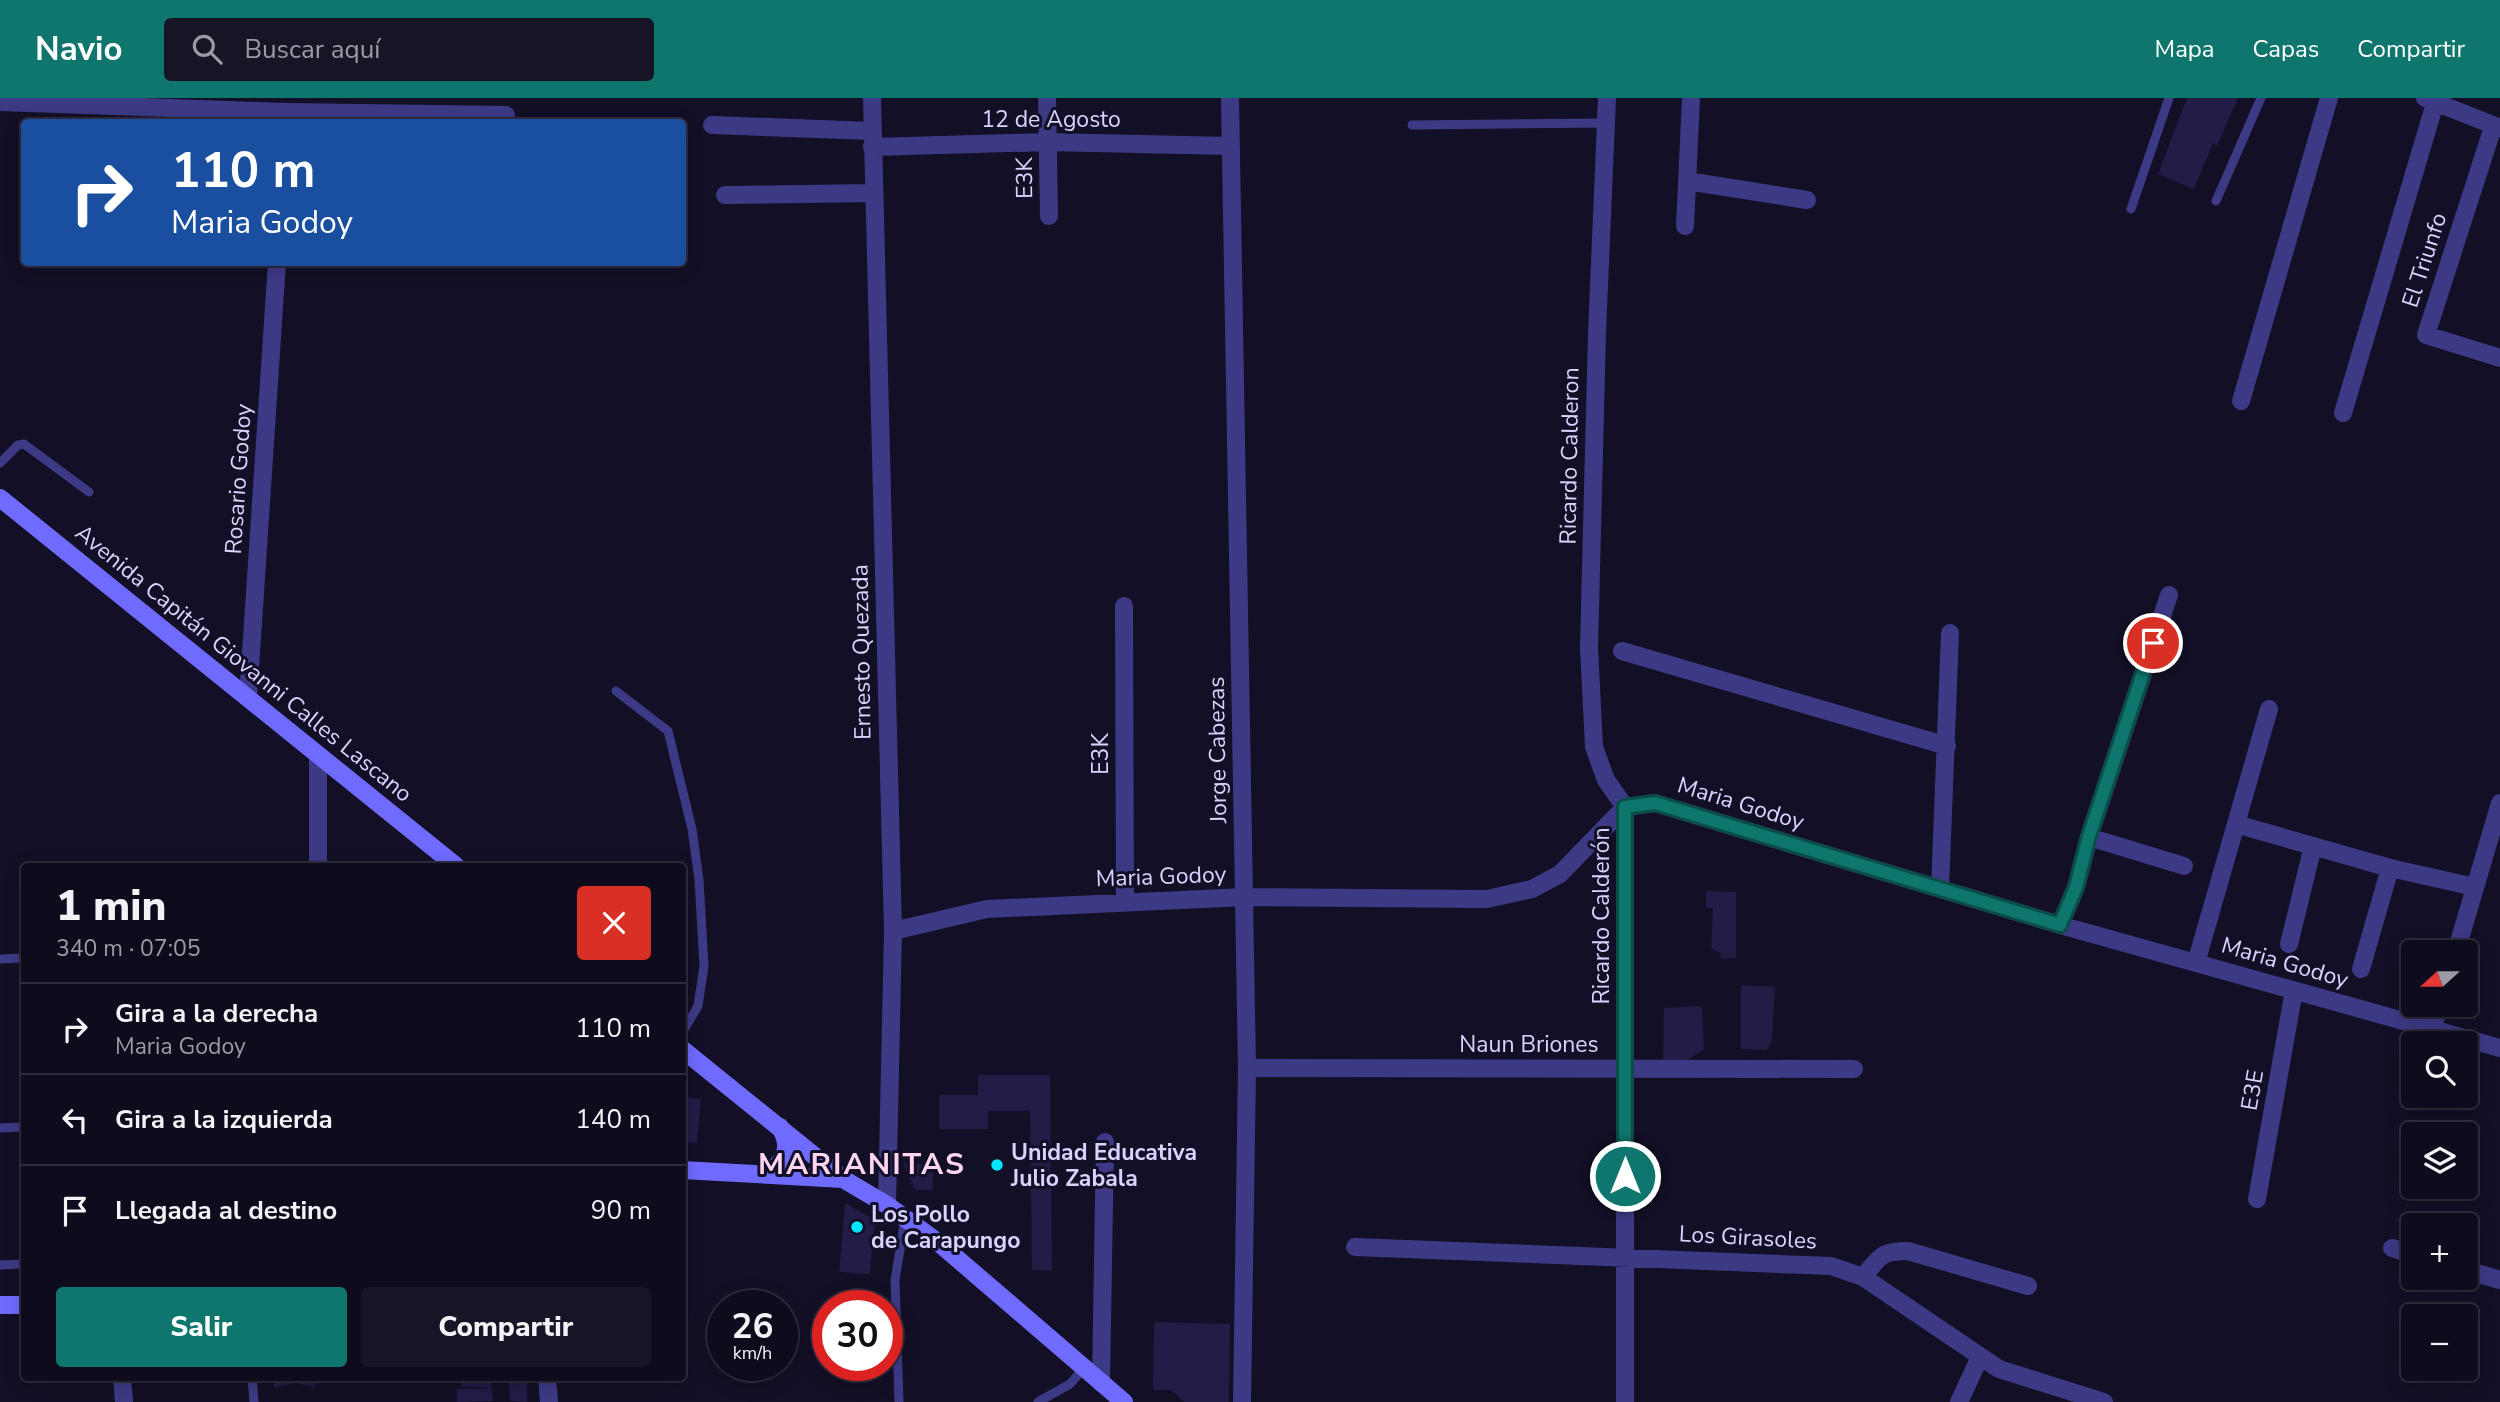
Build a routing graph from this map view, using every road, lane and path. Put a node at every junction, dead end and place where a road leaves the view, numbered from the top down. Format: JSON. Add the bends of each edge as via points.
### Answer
{"nodes":[{"id":1,"x":872,"y":98,"type":"edge"},
{"id":2,"x":1047,"y":98,"type":"edge"},
{"id":3,"x":1230,"y":98,"type":"edge"},
{"id":4,"x":1607,"y":98,"type":"edge"},
{"id":5,"x":1691,"y":98,"type":"edge"},
{"id":6,"x":2169,"y":98,"type":"edge"},
{"id":7,"x":2262,"y":98,"type":"edge"},
{"id":8,"x":2329,"y":98,"type":"edge"},
{"id":9,"x":2430,"y":100,"type":"edge"},
{"id":10,"x":0,"y":102,"type":"edge"},
{"id":11,"x":285,"y":111,"type":"edge"},
{"id":12,"x":506,"y":115,"type":"dead end"},
{"id":13,"x":1606,"y":123,"type":"junction"},
{"id":14,"x":712,"y":125,"type":"dead end"},
{"id":15,"x":1412,"y":125,"type":"dead end"},
{"id":16,"x":2497,"y":128,"type":"edge"},
{"id":17,"x":872,"y":139,"type":"junction"},
{"id":18,"x":1048,"y":142,"type":"junction"},
{"id":19,"x":1230,"y":146,"type":"junction"},
{"id":20,"x":1687,"y":181,"type":"junction"},
{"id":21,"x":874,"y":193,"type":"junction"},
{"id":22,"x":725,"y":195,"type":"dead end"},
{"id":23,"x":1807,"y":200,"type":"dead end"},
{"id":24,"x":2216,"y":201,"type":"dead end"},
{"id":25,"x":2131,"y":209,"type":"dead end"},
{"id":26,"x":1049,"y":216,"type":"dead end"},
{"id":27,"x":1685,"y":226,"type":"dead end"},
{"id":28,"x":277,"y":266,"type":"edge"},
{"id":29,"x":2500,"y":358,"type":"edge"},
{"id":30,"x":2241,"y":401,"type":"dead end"},
{"id":31,"x":2343,"y":413,"type":"dead end"},
{"id":32,"x":0,"y":463,"type":"edge"},
{"id":33,"x":89,"y":492,"type":"dead end"},
{"id":34,"x":0,"y":498,"type":"edge"},
{"id":35,"x":2169,"y":595,"type":"dead end"},
{"id":36,"x":1124,"y":606,"type":"dead end"},
{"id":37,"x":1950,"y":633,"type":"dead end"},
{"id":38,"x":1622,"y":651,"type":"dead end"},
{"id":39,"x":616,"y":691,"type":"dead end"},
{"id":40,"x":248,"y":698,"type":"junction"},
{"id":41,"x":2269,"y":709,"type":"dead end"},
{"id":42,"x":1947,"y":746,"type":"junction"},
{"id":43,"x":318,"y":755,"type":"junction"},
{"id":44,"x":2500,"y":803,"type":"edge"},
{"id":45,"x":1625,"y":807,"type":"junction"},
{"id":46,"x":2236,"y":824,"type":"junction"},
{"id":47,"x":2089,"y":836,"type":"junction"},
{"id":48,"x":2313,"y":846,"type":"junction"},
{"id":49,"x":318,"y":863,"type":"edge"},
{"id":50,"x":452,"y":863,"type":"edge"},
{"id":51,"x":2184,"y":866,"type":"dead end"},
{"id":52,"x":2390,"y":867,"type":"junction"},
{"id":53,"x":2475,"y":887,"type":"junction"},
{"id":54,"x":1940,"y":889,"type":"junction"},
{"id":55,"x":1245,"y":897,"type":"junction"},
{"id":56,"x":1125,"y":902,"type":"junction"},
{"id":57,"x":2060,"y":925,"type":"junction"},
{"id":58,"x":892,"y":930,"type":"junction"},
{"id":59,"x":2460,"y":940,"type":"edge"},
{"id":60,"x":2289,"y":944,"type":"dead end"},
{"id":61,"x":21,"y":958,"type":"edge"},
{"id":62,"x":0,"y":959,"type":"edge"},
{"id":63,"x":2196,"y":963,"type":"junction"},
{"id":64,"x":2361,"y":969,"type":"dead end"},
{"id":65,"x":2294,"y":990,"type":"junction"},
{"id":66,"x":2436,"y":1017,"type":"edge"},
{"id":67,"x":686,"y":1026,"type":"edge"},
{"id":68,"x":2432,"y":1029,"type":"junction"},
{"id":69,"x":2500,"y":1048,"type":"edge"},
{"id":70,"x":686,"y":1052,"type":"edge"},
{"id":71,"x":1247,"y":1068,"type":"junction"},
{"id":72,"x":1625,"y":1069,"type":"junction"},
{"id":73,"x":1854,"y":1069,"type":"dead end"},
{"id":74,"x":21,"y":1127,"type":"edge"},
{"id":75,"x":779,"y":1127,"type":"junction"},
{"id":76,"x":0,"y":1128,"type":"edge"},
{"id":77,"x":1105,"y":1142,"type":"dead end"},
{"id":78,"x":686,"y":1170,"type":"edge"},
{"id":79,"x":767,"y":1174,"type":"junction"},
{"id":80,"x":843,"y":1179,"type":"junction"},
{"id":81,"x":2257,"y":1199,"type":"dead end"},
{"id":82,"x":887,"y":1205,"type":"junction"},
{"id":83,"x":905,"y":1217,"type":"junction"},
{"id":84,"x":1355,"y":1247,"type":"dead end"},
{"id":85,"x":2392,"y":1248,"type":"dead end"},
{"id":86,"x":2401,"y":1251,"type":"edge"},
{"id":87,"x":1625,"y":1256,"type":"junction"},
{"id":88,"x":21,"y":1264,"type":"edge"},
{"id":89,"x":0,"y":1265,"type":"edge"},
{"id":90,"x":2478,"y":1274,"type":"edge"},
{"id":91,"x":1863,"y":1277,"type":"junction"},
{"id":92,"x":2500,"y":1280,"type":"edge"},
{"id":93,"x":2028,"y":1286,"type":"dead end"},
{"id":94,"x":0,"y":1305,"type":"edge"},
{"id":95,"x":21,"y":1305,"type":"edge"},
{"id":96,"x":1980,"y":1357,"type":"junction"},
{"id":97,"x":1084,"y":1368,"type":"junction"},
{"id":98,"x":122,"y":1381,"type":"edge"},
{"id":99,"x":252,"y":1381,"type":"edge"},
{"id":100,"x":548,"y":1381,"type":"edge"},
{"id":101,"x":1101,"y":1382,"type":"junction"},
{"id":102,"x":2067,"y":1397,"type":"edge"},
{"id":103,"x":124,"y":1402,"type":"edge"},
{"id":104,"x":254,"y":1402,"type":"edge"},
{"id":105,"x":549,"y":1402,"type":"edge"},
{"id":106,"x":899,"y":1402,"type":"edge"},
{"id":107,"x":1038,"y":1402,"type":"edge"},
{"id":108,"x":1124,"y":1402,"type":"edge"},
{"id":109,"x":1242,"y":1402,"type":"edge"},
{"id":110,"x":1625,"y":1402,"type":"edge"},
{"id":111,"x":1959,"y":1402,"type":"edge"},
{"id":112,"x":2104,"y":1402,"type":"edge"}],
"edges":[{"from":1,"to":17,"type":"street","name":"Ernesto Quezada"},
{"from":2,"to":18,"type":"street","name":"E3K"},
{"from":3,"to":19,"type":"street","name":"Jorge Cabezas"},
{"from":4,"to":13,"type":"street","name":"Ricardo Calderon"},
{"from":5,"to":20,"type":"street"},
{"from":6,"to":25,"type":"lane"},
{"from":7,"to":24,"type":"lane"},
{"from":8,"to":30,"type":"street"},
{"from":9,"to":16,"type":"street"},
{"from":9,"to":31,"type":"street"},
{"from":10,"to":11,"type":"street"},
{"from":11,"to":12,"type":"street"},
{"from":13,"to":15,"type":"lane"},
{"from":13,"to":45,"type":"street","name":"Ricardo Calderon","via":[[1589,649],[1594,747],[1606,780]]},
{"from":14,"to":17,"type":"street","name":"12 de Agosto"},
{"from":16,"to":29,"type":"street","name":"El Triunfo","via":[[2426,335]]},
{"from":17,"to":18,"type":"street","name":"12 de Agosto"},
{"from":17,"to":21,"type":"street","name":"Ernesto Quezada"},
{"from":18,"to":19,"type":"street","name":"12 de Agosto"},
{"from":18,"to":26,"type":"street","name":"E3K"},
{"from":19,"to":55,"type":"street","name":"Jorge Cabezas"},
{"from":20,"to":23,"type":"street"},
{"from":20,"to":27,"type":"street"},
{"from":21,"to":22,"type":"street"},
{"from":21,"to":58,"type":"street","name":"Ernesto Quezada"},
{"from":28,"to":40,"type":"street","name":"Rosario Godoy"},
{"from":32,"to":33,"type":"lane","via":[[23,443]]},
{"from":34,"to":40,"type":"street","name":"Avenida Capitán Giovanni Calles Lascano"},
{"from":35,"to":47,"type":"street"},
{"from":36,"to":56,"type":"street","name":"E3K"},
{"from":37,"to":42,"type":"street"},
{"from":38,"to":42,"type":"street"},
{"from":39,"to":67,"type":"lane","via":[[668,731],[692,829],[704,966],[698,1006]]},
{"from":40,"to":43,"type":"street","name":"Avenida Capitán Giovanni Calles Lascano"},
{"from":41,"to":46,"type":"street"},
{"from":42,"to":54,"type":"street"},
{"from":43,"to":49,"type":"street"},
{"from":43,"to":50,"type":"street","name":"Avenida Capitán Giovanni Calles Lascano"},
{"from":44,"to":53,"type":"street"},
{"from":45,"to":54,"type":"street","name":"Maria Godoy","via":[[1655,803]]},
{"from":45,"to":55,"type":"street","name":"Maria Godoy","via":[[1560,874],[1532,889],[1487,899]]},
{"from":45,"to":72,"type":"street","name":"Ricardo Calderón"},
{"from":46,"to":48,"type":"street"},
{"from":46,"to":63,"type":"street"},
{"from":47,"to":51,"type":"street"},
{"from":47,"to":57,"type":"street"},
{"from":48,"to":52,"type":"street"},
{"from":48,"to":60,"type":"street"},
{"from":52,"to":53,"type":"street"},
{"from":52,"to":64,"type":"street"},
{"from":53,"to":59,"type":"street"},
{"from":54,"to":57,"type":"street","name":"Maria Godoy"},
{"from":55,"to":56,"type":"street","name":"Maria Godoy"},
{"from":55,"to":71,"type":"street","name":"Jorge Cabezas"},
{"from":56,"to":58,"type":"street","name":"Maria Godoy","via":[[987,909]]},
{"from":57,"to":63,"type":"street","name":"Maria Godoy"},
{"from":58,"to":82,"type":"street","name":"Ernesto Quezada"},
{"from":61,"to":62,"type":"lane"},
{"from":63,"to":65,"type":"street","name":"Maria Godoy"},
{"from":65,"to":68,"type":"street","name":"Maria Godoy"},
{"from":65,"to":81,"type":"street","name":"E3E"},
{"from":66,"to":68,"type":"street"},
{"from":68,"to":69,"type":"street","name":"Maria Godoy"},
{"from":70,"to":75,"type":"street"},
{"from":71,"to":72,"type":"street","name":"Naun Briones"},
{"from":71,"to":109,"type":"street","name":"Jorge Cabezas"},
{"from":72,"to":73,"type":"street","name":"Naun Briones"},
{"from":72,"to":87,"type":"street","name":"Ricardo Calderón"},
{"from":74,"to":76,"type":"lane"},
{"from":75,"to":79,"type":"street","via":[[786,1139],[786,1153]]},
{"from":75,"to":80,"type":"street"},
{"from":77,"to":101,"type":"street"},
{"from":78,"to":79,"type":"street"},
{"from":79,"to":80,"type":"street"},
{"from":80,"to":82,"type":"street"},
{"from":82,"to":83,"type":"street"},
{"from":83,"to":97,"type":"street"},
{"from":83,"to":106,"type":"lane","via":[[895,1280]]},
{"from":84,"to":87,"type":"street","name":"Los Girasoles"},
{"from":85,"to":86,"type":"street"},
{"from":87,"to":91,"type":"street","name":"Los Girasoles","via":[[1831,1266]]},
{"from":87,"to":110,"type":"street","name":"Ricardo Calderón"},
{"from":88,"to":89,"type":"lane"},
{"from":90,"to":92,"type":"street"},
{"from":91,"to":93,"type":"street","via":[[1888,1251],[1908,1251]]},
{"from":91,"to":96,"type":"street","name":"Los Girasoles"},
{"from":94,"to":95,"type":"street"},
{"from":96,"to":102,"type":"street","name":"Los Girasoles"},
{"from":96,"to":111,"type":"street"},
{"from":97,"to":101,"type":"street"},
{"from":97,"to":107,"type":"lane","via":[[1070,1384]]},
{"from":98,"to":103,"type":"street"},
{"from":99,"to":104,"type":"lane"},
{"from":100,"to":105,"type":"street"},
{"from":101,"to":108,"type":"street"},
{"from":102,"to":112,"type":"street","name":"Los Girasoles"}]}
